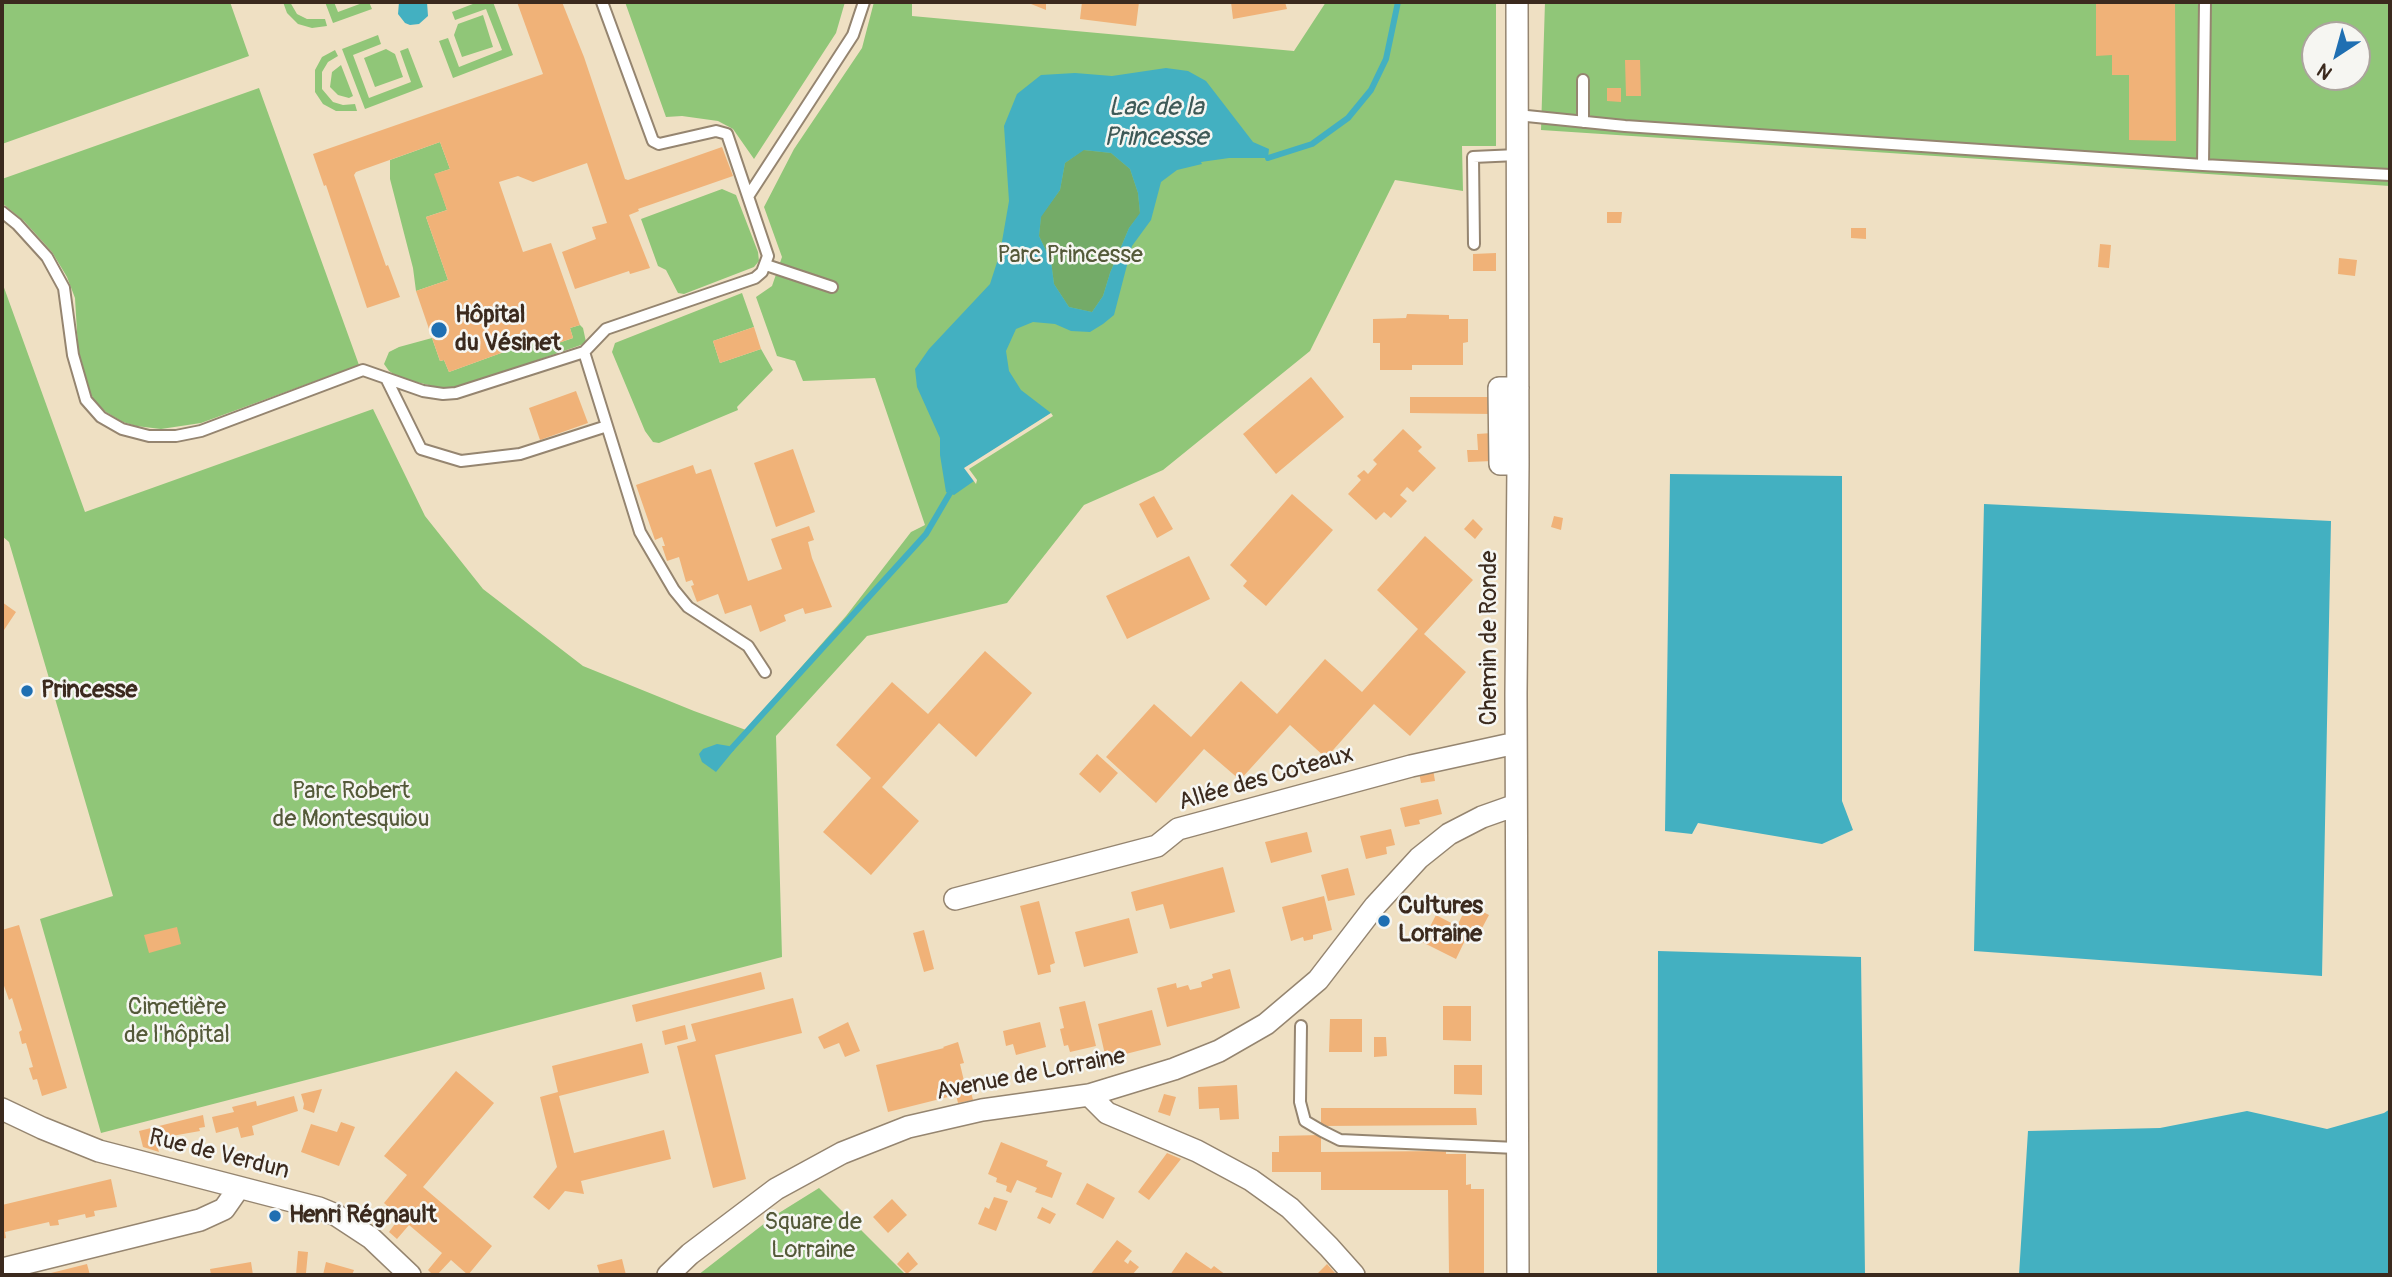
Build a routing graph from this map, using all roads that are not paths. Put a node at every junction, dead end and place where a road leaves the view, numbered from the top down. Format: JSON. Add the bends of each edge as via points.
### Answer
{"nodes":[{"id":1,"x":602,"y":2,"type":"edge"},
{"id":2,"x":864,"y":2,"type":"edge"},
{"id":3,"x":1517,"y":2,"type":"edge"},
{"id":4,"x":2205,"y":2,"type":"edge"},
{"id":5,"x":1583,"y":80,"type":"dead end"},
{"id":6,"x":1517,"y":115,"type":"junction"},
{"id":7,"x":1583,"y":122,"type":"junction"},
{"id":8,"x":1517,"y":155,"type":"junction"},
{"id":9,"x":2203,"y":165,"type":"junction"},
{"id":10,"x":2390,"y":175,"type":"edge"},
{"id":11,"x":749,"y":195,"type":"junction"},
{"id":12,"x":2,"y":212,"type":"edge"},
{"id":13,"x":1474,"y":244,"type":"dead end"},
{"id":14,"x":766,"y":265,"type":"junction"},
{"id":15,"x":832,"y":287,"type":"dead end"},
{"id":16,"x":584,"y":352,"type":"junction"},
{"id":17,"x":387,"y":380,"type":"junction"},
{"id":18,"x":607,"y":426,"type":"junction"},
{"id":19,"x":765,"y":672,"type":"dead end"},
{"id":20,"x":1516,"y":743,"type":"junction"},
{"id":21,"x":1516,"y":805,"type":"junction"},
{"id":22,"x":955,"y":899,"type":"dead end"},
{"id":23,"x":1301,"y":1026,"type":"dead end"},
{"id":24,"x":1089,"y":1095,"type":"junction"},
{"id":25,"x":2,"y":1108,"type":"edge"},
{"id":26,"x":1516,"y":1148,"type":"junction"},
{"id":27,"x":238,"y":1189,"type":"junction"},
{"id":28,"x":2,"y":1269,"type":"edge"},
{"id":29,"x":410,"y":1275,"type":"edge"},
{"id":30,"x":668,"y":1275,"type":"edge"},
{"id":31,"x":1354,"y":1275,"type":"edge"},
{"id":32,"x":1517,"y":1275,"type":"edge"}],
"edges":[{"from":1,"to":11,"type":"lane","via":[[653,141],[659,144],[716,131],[727,134]]},
{"from":2,"to":11,"type":"lane","via":[[853,35]]},
{"from":3,"to":6,"type":"street","name":"Chemin de Ronde"},
{"from":4,"to":9,"type":"lane"},
{"from":5,"to":7,"type":"lane"},
{"from":6,"to":7,"type":"lane"},
{"from":6,"to":8,"type":"street","name":"Chemin de Ronde"},
{"from":7,"to":9,"type":"lane"},
{"from":8,"to":13,"type":"lane","via":[[1473,157]]},
{"from":8,"to":20,"type":"street","name":"Chemin de Ronde"},
{"from":9,"to":10,"type":"lane"},
{"from":11,"to":14,"type":"lane","via":[[768,256]]},
{"from":12,"to":17,"type":"lane","via":[[47,257],[64,288],[73,355],[86,400],[101,417],[122,429],[176,436],[201,431],[363,370]]},
{"from":14,"to":15,"type":"lane"},
{"from":14,"to":16,"type":"lane","via":[[755,278],[606,329]]},
{"from":16,"to":17,"type":"lane","via":[[456,393],[423,391]]},
{"from":16,"to":18,"type":"lane"},
{"from":17,"to":18,"type":"lane","via":[[421,449],[461,461],[534,451]]},
{"from":18,"to":19,"type":"lane","via":[[640,532],[674,590],[688,607],[748,646]]},
{"from":20,"to":21,"type":"street","name":"Chemin de Ronde"},
{"from":20,"to":22,"type":"street","name":"Allée des Coteaux","via":[[1411,766],[1178,829],[1157,846]]},
{"from":21,"to":24,"type":"street","name":"Avenue de Lorraine","via":[[1449,834],[1419,858],[1318,980],[1266,1024],[1219,1051]]},
{"from":21,"to":26,"type":"street","name":"Chemin de Ronde"},
{"from":23,"to":26,"type":"lane","via":[[1300,1102],[1305,1121],[1322,1131],[1340,1140]]},
{"from":24,"to":30,"type":"street","name":"Avenue de Lorraine","via":[[982,1110],[908,1127],[842,1153],[776,1189]]},
{"from":24,"to":31,"type":"street","via":[[1107,1113],[1198,1151],[1251,1180],[1290,1208]]},
{"from":25,"to":27,"type":"street","name":"Rue de Verdun","via":[[99,1151]]},
{"from":26,"to":32,"type":"street","name":"Chemin de Ronde"},
{"from":27,"to":28,"type":"street","via":[[218,1214]]},
{"from":27,"to":29,"type":"street","name":"Rue de Verdun","via":[[336,1215],[371,1238]]}]}
